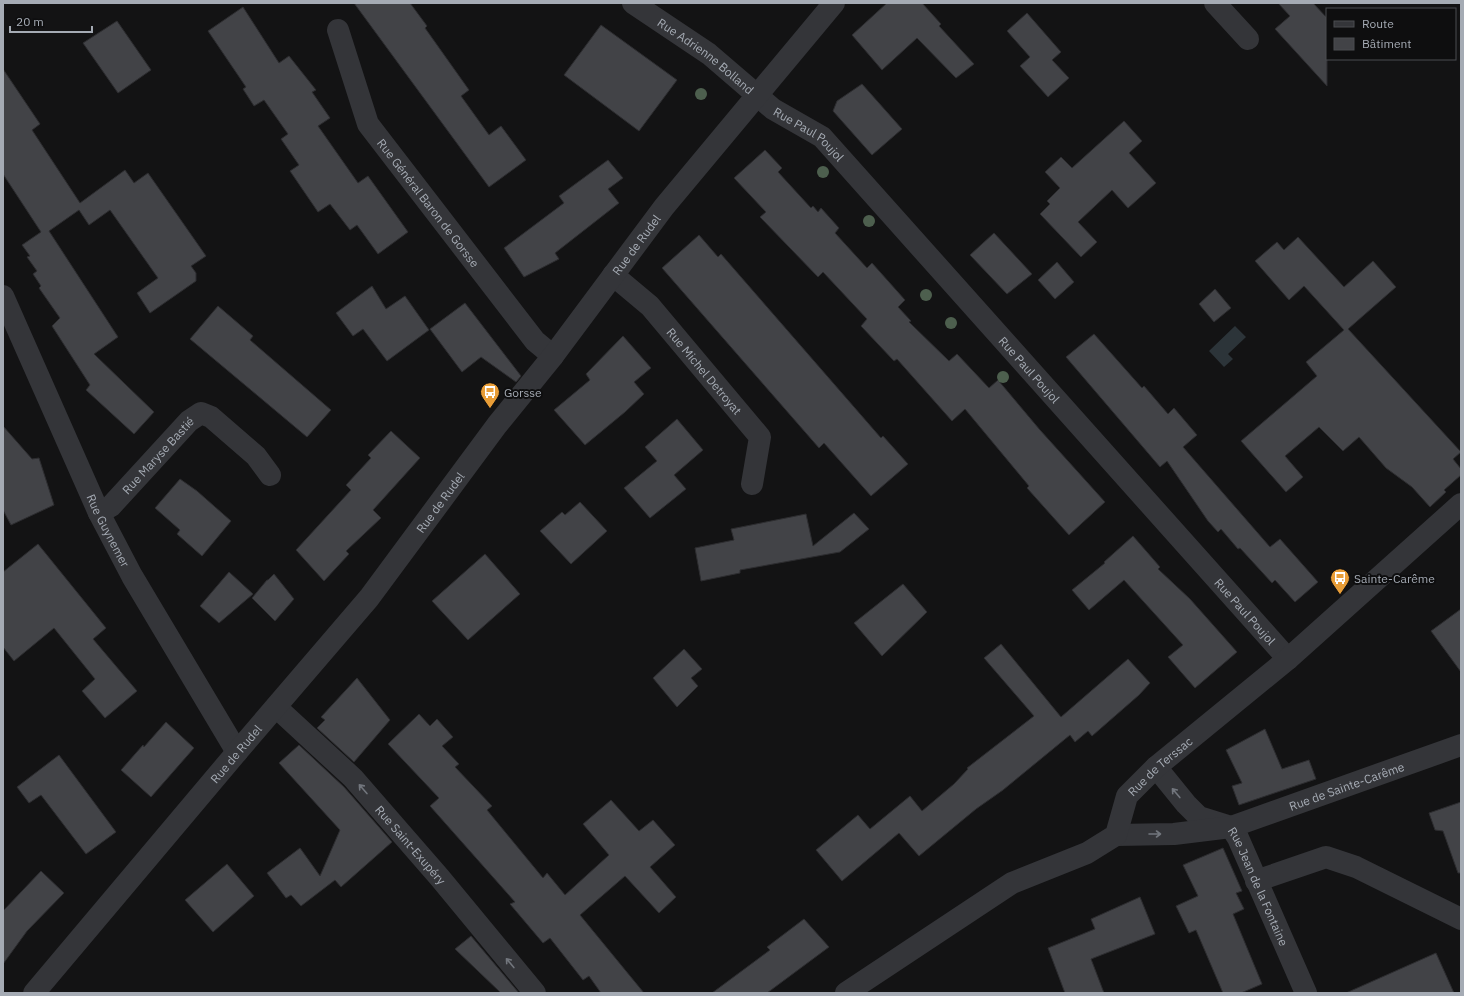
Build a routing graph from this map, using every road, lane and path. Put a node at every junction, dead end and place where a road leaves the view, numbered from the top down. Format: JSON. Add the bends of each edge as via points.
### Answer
{"nodes":[{"id":1,"x":633,"y":3,"type":"edge"},
{"id":2,"x":834,"y":3,"type":"edge"},
{"id":3,"x":1216,"y":3,"type":"edge"},
{"id":4,"x":338,"y":30,"type":"dead end"},
{"id":5,"x":1248,"y":39,"type":"dead end"},
{"id":6,"x":757,"y":96,"type":"junction"},
{"id":7,"x":613,"y":275,"type":"junction"},
{"id":8,"x":3,"y":296,"type":"edge"},
{"id":9,"x":9,"y":329,"type":"edge"},
{"id":10,"x":553,"y":356,"type":"junction"},
{"id":11,"x":270,"y":475,"type":"dead end"},
{"id":12,"x":752,"y":484,"type":"dead end"},
{"id":13,"x":1461,"y":504,"type":"edge"},
{"id":14,"x":98,"y":513,"type":"junction"},
{"id":15,"x":1288,"y":659,"type":"junction"},
{"id":16,"x":276,"y":707,"type":"junction"},
{"id":17,"x":1461,"y":745,"type":"edge"},
{"id":18,"x":237,"y":752,"type":"junction"},
{"id":19,"x":1156,"y":767,"type":"junction"},
{"id":20,"x":1231,"y":827,"type":"junction"},
{"id":21,"x":1116,"y":835,"type":"junction"},
{"id":22,"x":1256,"y":881,"type":"junction"},
{"id":23,"x":1461,"y":920,"type":"edge"},
{"id":24,"x":34,"y":993,"type":"edge"},
{"id":25,"x":535,"y":993,"type":"edge"},
{"id":26,"x":846,"y":993,"type":"edge"},
{"id":27,"x":1306,"y":993,"type":"edge"}],
"edges":[{"from":1,"to":6,"type":"street","name":"Rue Adrienne Bolland","via":[[709,54]]},
{"from":2,"to":6,"type":"street","name":"Rue de Rudel"},
{"from":3,"to":5,"type":"street"},
{"from":4,"to":10,"type":"street","name":"Rue Général Baron de Gorsse","via":[[368,124],[535,341]]},
{"from":6,"to":7,"type":"street","name":"Rue de Rudel","via":[[664,207]]},
{"from":6,"to":15,"type":"street","name":"Rue Paul Poujol","via":[[822,137]]},
{"from":7,"to":10,"type":"street","name":"Rue de Rudel"},
{"from":7,"to":12,"type":"street","name":"Rue Michel Detroyat","via":[[650,306],[760,437]]},
{"from":8,"to":9,"type":"street","name":"Rue Guynemer"},
{"from":9,"to":14,"type":"street","name":"Rue Guynemer"},
{"from":10,"to":16,"type":"street","name":"Rue de Rudel","via":[[497,426],[369,598]]},
{"from":11,"to":14,"type":"street","name":"Rue Maryse Bastié","via":[[245,446],[211,416],[201,413],[189,420],[111,506]]},
{"from":13,"to":15,"type":"street","name":"Rue de Terssac"},
{"from":14,"to":18,"type":"street","name":"Rue Guynemer","via":[[132,576]]},
{"from":15,"to":19,"type":"street","name":"Rue de Terssac"},
{"from":16,"to":18,"type":"street","name":"Rue de Rudel"},
{"from":25,"to":16,"type":"street","name":"Rue Saint-Exupéry","one_way":true,"via":[[353,778]]},
{"from":17,"to":20,"type":"street","name":"Rue de Sainte-Carême"},
{"from":18,"to":24,"type":"street","name":"Rue de Rudel"},
{"from":20,"to":19,"type":"street","name":"Rue Jean de la Fontaine","one_way":true,"via":[[1200,817]]},
{"from":19,"to":21,"type":"street","name":"Rue de Terssac","via":[[1127,796]]},
{"from":21,"to":20,"type":"street","name":"Rue de Sainte-Carême","one_way":true,"via":[[1174,834]]},
{"from":20,"to":22,"type":"street","name":"Rue Jean de la Fontaine"},
{"from":21,"to":26,"type":"street","via":[[1087,853],[1012,883]]},
{"from":22,"to":23,"type":"street","via":[[1326,857],[1356,867]]},
{"from":22,"to":27,"type":"street","name":"Rue Jean de la Fontaine"}]}
